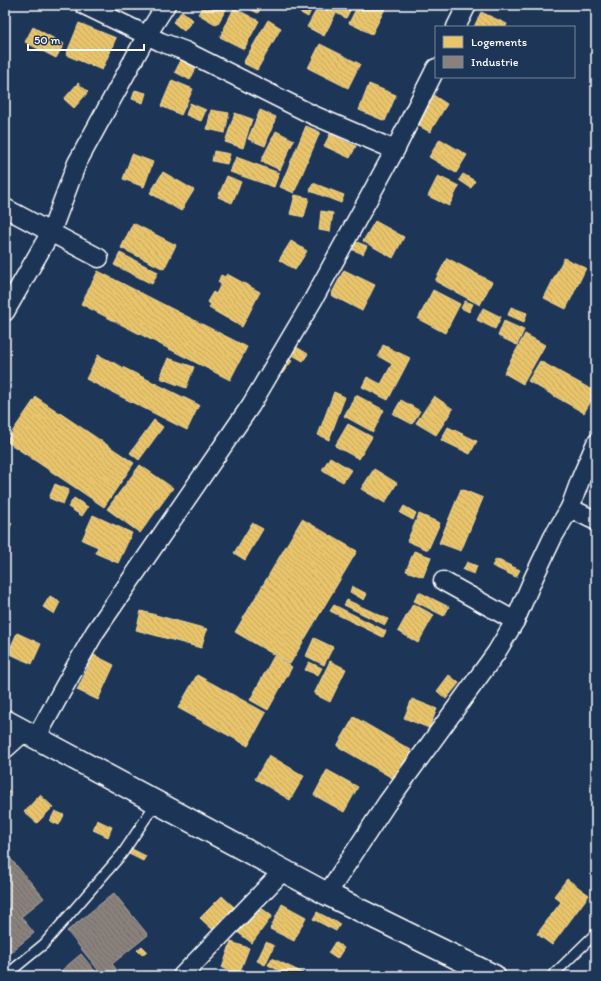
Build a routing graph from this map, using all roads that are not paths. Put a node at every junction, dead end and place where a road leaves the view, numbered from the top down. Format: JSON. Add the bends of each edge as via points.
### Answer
{"nodes":[{"id":1,"x":84,"y":5,"type":"edge"},
{"id":2,"x":166,"y":5,"type":"edge"},
{"id":3,"x":467,"y":5,"type":"edge"},
{"id":4,"x":456,"y":26,"type":"edge"},
{"id":5,"x":147,"y":35,"type":"junction"},
{"id":6,"x":435,"y":70,"type":"edge"},
{"id":7,"x":395,"y":150,"type":"junction"},
{"id":8,"x":5,"y":208,"type":"edge"},
{"id":9,"x":51,"y":232,"type":"junction"},
{"id":10,"x":100,"y":258,"type":"dead end"},
{"id":11,"x":5,"y":312,"type":"edge"},
{"id":12,"x":596,"y":443,"type":"edge"},
{"id":13,"x":570,"y":508,"type":"junction"},
{"id":14,"x":596,"y":521,"type":"edge"},
{"id":15,"x":443,"y":581,"type":"dead end"},
{"id":16,"x":515,"y":621,"type":"junction"},
{"id":17,"x":5,"y":721,"type":"edge"},
{"id":18,"x":30,"y":735,"type":"junction"},
{"id":19,"x":5,"y":749,"type":"edge"},
{"id":20,"x":156,"y":803,"type":"junction"},
{"id":21,"x":284,"y":871,"type":"junction"},
{"id":22,"x":327,"y":894,"type":"junction"},
{"id":23,"x":596,"y":933,"type":"edge"},
{"id":24,"x":6,"y":976,"type":"edge"},
{"id":25,"x":182,"y":976,"type":"edge"},
{"id":26,"x":494,"y":976,"type":"edge"},
{"id":27,"x":552,"y":976,"type":"edge"}],
"edges":[{"from":1,"to":5,"type":"street"},
{"from":2,"to":5,"type":"street"},
{"from":3,"to":4,"type":"street"},
{"from":5,"to":7,"type":"street","via":[[313,115]]},
{"from":5,"to":9,"type":"street","via":[[77,163]]},
{"from":6,"to":7,"type":"street"},
{"from":7,"to":18,"type":"street","via":[[313,300],[251,404],[95,632],[64,686]]},
{"from":8,"to":9,"type":"street"},
{"from":9,"to":10,"type":"street"},
{"from":9,"to":11,"type":"street"},
{"from":12,"to":13,"type":"street"},
{"from":13,"to":14,"type":"street"},
{"from":13,"to":16,"type":"street","via":[[553,537]]},
{"from":15,"to":16,"type":"street"},
{"from":16,"to":22,"type":"street","via":[[496,653],[387,803]]},
{"from":17,"to":18,"type":"highway"},
{"from":18,"to":19,"type":"street"},
{"from":18,"to":20,"type":"highway"},
{"from":20,"to":21,"type":"highway"},
{"from":20,"to":24,"type":"lane","via":[[122,854],[44,944]]},
{"from":21,"to":22,"type":"highway"},
{"from":21,"to":25,"type":"street"},
{"from":22,"to":26,"type":"highway"},
{"from":23,"to":27,"type":"lane"}]}
